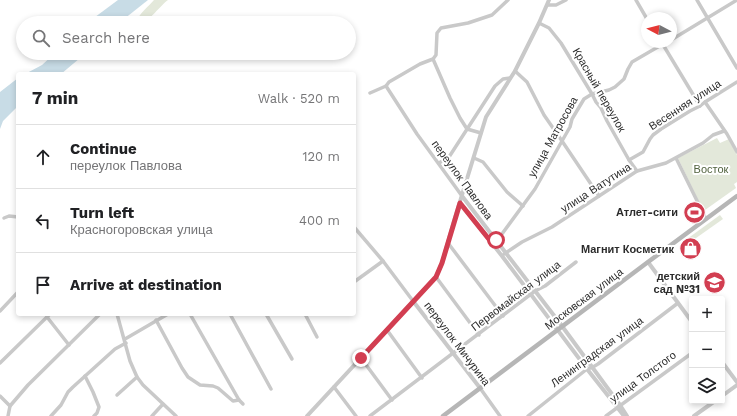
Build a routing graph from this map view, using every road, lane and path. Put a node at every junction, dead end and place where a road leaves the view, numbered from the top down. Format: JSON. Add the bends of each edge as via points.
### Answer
{"nodes":[{"id":1,"x":508,"y":0,"type":"edge"},
{"id":2,"x":566,"y":0,"type":"edge"},
{"id":3,"x":636,"y":0,"type":"edge"},
{"id":4,"x":697,"y":0,"type":"edge"},
{"id":5,"x":737,"y":0,"type":"edge"},
{"id":6,"x":548,"y":2,"type":"edge"},
{"id":7,"x":643,"y":12,"type":"edge"},
{"id":8,"x":708,"y":18,"type":"junction"},
{"id":9,"x":540,"y":23,"type":"junction"},
{"id":10,"x":677,"y":36,"type":"edge"},
{"id":11,"x":654,"y":48,"type":"edge"},
{"id":12,"x":665,"y":48,"type":"edge"},
{"id":13,"x":433,"y":59,"type":"junction"},
{"id":14,"x":737,"y":68,"type":"edge"},
{"id":15,"x":515,"y":71,"type":"junction"},
{"id":16,"x":510,"y":78,"type":"junction"},
{"id":17,"x":737,"y":82,"type":"edge"},
{"id":18,"x":386,"y":86,"type":"junction"},
{"id":19,"x":370,"y":93,"type":"dead end"},
{"id":20,"x":592,"y":94,"type":"junction"},
{"id":21,"x":705,"y":102,"type":"junction"},
{"id":22,"x":700,"y":106,"type":"junction"},
{"id":23,"x":467,"y":129,"type":"junction"},
{"id":24,"x":724,"y":131,"type":"junction"},
{"id":25,"x":481,"y":133,"type":"junction"},
{"id":26,"x":562,"y":141,"type":"junction"},
{"id":27,"x":737,"y":152,"type":"edge"},
{"id":28,"x":474,"y":158,"type":"junction"},
{"id":29,"x":676,"y":158,"type":"junction"},
{"id":30,"x":629,"y":160,"type":"junction"},
{"id":31,"x":439,"y":163,"type":"junction"},
{"id":32,"x":637,"y":171,"type":"junction"},
{"id":33,"x":462,"y":196,"type":"junction"},
{"id":34,"x":599,"y":196,"type":"junction"},
{"id":35,"x":737,"y":196,"type":"edge"},
{"id":36,"x":460,"y":203,"type":"junction"},
{"id":37,"x":523,"y":206,"type":"junction"},
{"id":38,"x":16,"y":217,"type":"edge"},
{"id":39,"x":4,"y":218,"type":"dead end"},
{"id":40,"x":706,"y":219,"type":"junction"},
{"id":41,"x":356,"y":229,"type":"edge"},
{"id":42,"x":494,"y":241,"type":"junction"},
{"id":43,"x":448,"y":243,"type":"junction"},
{"id":44,"x":504,"y":254,"type":"junction"},
{"id":45,"x":383,"y":261,"type":"junction"},
{"id":46,"x":576,"y":262,"type":"dead end"},
{"id":47,"x":648,"y":262,"type":"junction"},
{"id":48,"x":436,"y":277,"type":"junction"},
{"id":49,"x":356,"y":281,"type":"edge"},
{"id":50,"x":535,"y":291,"type":"junction"},
{"id":51,"x":16,"y":294,"type":"edge"},
{"id":52,"x":531,"y":295,"type":"junction"},
{"id":53,"x":414,"y":301,"type":"junction"},
{"id":54,"x":678,"y":303,"type":"junction"},
{"id":55,"x":0,"y":310,"type":"edge"},
{"id":56,"x":48,"y":316,"type":"edge"},
{"id":57,"x":50,"y":316,"type":"edge"},
{"id":58,"x":98,"y":316,"type":"edge"},
{"id":59,"x":118,"y":316,"type":"edge"},
{"id":60,"x":164,"y":316,"type":"edge"},
{"id":61,"x":191,"y":316,"type":"edge"},
{"id":62,"x":231,"y":316,"type":"edge"},
{"id":63,"x":267,"y":316,"type":"edge"},
{"id":64,"x":306,"y":316,"type":"edge"},
{"id":65,"x":504,"y":316,"type":"junction"},
{"id":66,"x":689,"y":318,"type":"edge"},
{"id":67,"x":156,"y":320,"type":"junction"},
{"id":68,"x":562,"y":326,"type":"junction"},
{"id":69,"x":387,"y":330,"type":"junction"},
{"id":70,"x":558,"y":330,"type":"junction"},
{"id":71,"x":479,"y":335,"type":"junction"},
{"id":72,"x":317,"y":337,"type":"dead end"},
{"id":73,"x":125,"y":339,"type":"junction"},
{"id":74,"x":126,"y":343,"type":"junction"},
{"id":75,"x":69,"y":345,"type":"junction"},
{"id":76,"x":454,"y":353,"type":"junction"},
{"id":77,"x":689,"y":355,"type":"edge"},
{"id":78,"x":361,"y":358,"type":"junction"},
{"id":79,"x":292,"y":359,"type":"dead end"},
{"id":80,"x":0,"y":363,"type":"edge"},
{"id":81,"x":725,"y":366,"type":"edge"},
{"id":82,"x":593,"y":367,"type":"junction"},
{"id":83,"x":587,"y":369,"type":"junction"},
{"id":84,"x":85,"y":376,"type":"junction"},
{"id":85,"x":137,"y":377,"type":"junction"},
{"id":86,"x":422,"y":378,"type":"junction"},
{"id":87,"x":737,"y":383,"type":"edge"},
{"id":88,"x":334,"y":387,"type":"junction"},
{"id":89,"x":480,"y":388,"type":"junction"},
{"id":90,"x":271,"y":389,"type":"dead end"},
{"id":91,"x":725,"y":393,"type":"edge"},
{"id":92,"x":117,"y":395,"type":"dead end"},
{"id":93,"x":0,"y":396,"type":"edge"},
{"id":94,"x":239,"y":400,"type":"junction"},
{"id":95,"x":392,"y":400,"type":"junction"},
{"id":96,"x":164,"y":404,"type":"junction"},
{"id":97,"x":243,"y":404,"type":"dead end"},
{"id":98,"x":711,"y":404,"type":"edge"},
{"id":99,"x":10,"y":406,"type":"junction"},
{"id":100,"x":619,"y":406,"type":"junction"},
{"id":101,"x":95,"y":414,"type":"edge"},
{"id":102,"x":8,"y":416,"type":"edge"},
{"id":103,"x":51,"y":416,"type":"edge"},
{"id":104,"x":152,"y":416,"type":"edge"},
{"id":105,"x":176,"y":416,"type":"edge"},
{"id":106,"x":307,"y":416,"type":"edge"},
{"id":107,"x":356,"y":416,"type":"edge"},
{"id":108,"x":370,"y":416,"type":"edge"},
{"id":109,"x":443,"y":416,"type":"edge"},
{"id":110,"x":500,"y":416,"type":"edge"},
{"id":111,"x":528,"y":416,"type":"edge"},
{"id":112,"x":606,"y":416,"type":"edge"},
{"id":113,"x":624,"y":416,"type":"edge"},
{"id":114,"x":627,"y":416,"type":"edge"},
{"id":115,"x":694,"y":416,"type":"edge"}],
"edges":[{"from":1,"to":13,"type":"street","via":[[492,15],[441,28],[437,33],[436,55]]},
{"from":2,"to":6,"type":"street","via":[[556,5]]},
{"from":3,"to":7,"type":"street"},
{"from":4,"to":8,"type":"street"},
{"from":5,"to":8,"type":"street"},
{"from":6,"to":9,"type":"street"},
{"from":8,"to":10,"type":"street"},
{"from":8,"to":14,"type":"street"},
{"from":9,"to":15,"type":"street"},
{"from":9,"to":20,"type":"street","name":"Красный переулок","via":[[549,28],[561,43]]},
{"from":11,"to":20,"type":"street","name":"улица Матросова","via":[[632,62],[624,79],[615,87]]},
{"from":12,"to":22,"type":"street"},
{"from":13,"to":18,"type":"street","via":[[403,73]]},
{"from":13,"to":23,"type":"street","via":[[456,111]]},
{"from":15,"to":16,"type":"street"},
{"from":15,"to":26,"type":"street","via":[[527,82],[544,115]]},
{"from":16,"to":23,"type":"street","via":[[503,79],[495,86]]},
{"from":16,"to":25,"type":"street","via":[[486,117]]},
{"from":17,"to":21,"type":"street","name":"Весенняя улица"},
{"from":18,"to":19,"type":"street"},
{"from":18,"to":31,"type":"street","name":"переулок Павлова"},
{"from":20,"to":26,"type":"street","name":"улица Матросова","via":[[584,99]]},
{"from":20,"to":30,"type":"street","name":"Красный переулок"},
{"from":21,"to":22,"type":"street","name":"Весенняя улица"},
{"from":21,"to":24,"type":"street"},
{"from":22,"to":30,"type":"street","name":"Весенняя улица","via":[[653,135],[643,152]]},
{"from":23,"to":25,"type":"street"},
{"from":23,"to":31,"type":"street","via":[[449,157]]},
{"from":24,"to":27,"type":"street"},
{"from":24,"to":29,"type":"street","name":"улица Ватутина"},
{"from":25,"to":28,"type":"street"},
{"from":26,"to":34,"type":"street"},
{"from":26,"to":37,"type":"street","name":"улица Матросова"},
{"from":28,"to":33,"type":"street"},
{"from":28,"to":37,"type":"street","via":[[483,162],[507,192]]},
{"from":29,"to":32,"type":"street","name":"улица Ватутина"},
{"from":29,"to":40,"type":"street"},
{"from":30,"to":32,"type":"street","name":"Красный переулок"},
{"from":31,"to":33,"type":"street","name":"переулок Павлова"},
{"from":32,"to":34,"type":"street","name":"улица Ватутина"},
{"from":33,"to":36,"type":"street"},
{"from":33,"to":42,"type":"street","name":"переулок Павлова"},
{"from":34,"to":44,"type":"street","name":"улица Ватутина"},
{"from":35,"to":40,"type":"main road","name":"Московская улица"},
{"from":36,"to":42,"type":"street","name":"переулок Павлова"},
{"from":36,"to":43,"type":"street"},
{"from":37,"to":42,"type":"street","name":"улица Матросова"},
{"from":38,"to":39,"type":"street"},
{"from":40,"to":47,"type":"main road","name":"Московская улица"},
{"from":41,"to":45,"type":"street","name":"переулок Мичурина"},
{"from":42,"to":44,"type":"street","name":"переулок Павлова"},
{"from":43,"to":48,"type":"street"},
{"from":43,"to":65,"type":"street"},
{"from":44,"to":50,"type":"street","name":"переулок Павлова"},
{"from":44,"to":52,"type":"street","name":"переулок Павлова"},
{"from":45,"to":49,"type":"street"},
{"from":45,"to":53,"type":"street","name":"переулок Мичурина"},
{"from":46,"to":50,"type":"street","name":"Первомайская улица"},
{"from":47,"to":54,"type":"street"},
{"from":47,"to":68,"type":"main road","name":"Московская улица"},
{"from":48,"to":53,"type":"street"},
{"from":48,"to":71,"type":"street"},
{"from":50,"to":52,"type":"street","name":"Первомайская улица"},
{"from":50,"to":68,"type":"street","name":"переулок Павлова"},
{"from":51,"to":55,"type":"street"},
{"from":52,"to":65,"type":"street","name":"Первомайская улица"},
{"from":52,"to":70,"type":"street","name":"переулок Павлова"},
{"from":53,"to":69,"type":"street"},
{"from":53,"to":76,"type":"street","name":"переулок Мичурина"},
{"from":54,"to":66,"type":"street"},
{"from":54,"to":82,"type":"street","name":"Ленинградская улица"},
{"from":56,"to":80,"type":"street"},
{"from":57,"to":75,"type":"street"},
{"from":58,"to":75,"type":"street"},
{"from":59,"to":73,"type":"street"},
{"from":60,"to":67,"type":"street"},
{"from":61,"to":94,"type":"street"},
{"from":62,"to":90,"type":"street"},
{"from":63,"to":79,"type":"street"},
{"from":64,"to":72,"type":"street"},
{"from":65,"to":71,"type":"street","name":"Первомайская улица"},
{"from":67,"to":73,"type":"street"},
{"from":67,"to":94,"type":"street","via":[[188,377],[200,385],[218,388],[233,401]]},
{"from":68,"to":70,"type":"main road","name":"Московская улица"},
{"from":68,"to":82,"type":"street","name":"переулок Павлова"},
{"from":69,"to":78,"type":"street"},
{"from":69,"to":86,"type":"street"},
{"from":70,"to":83,"type":"street","name":"переулок Павлова"},
{"from":70,"to":89,"type":"main road","name":"Московская улица"},
{"from":71,"to":76,"type":"street","name":"Первомайская улица"},
{"from":73,"to":74,"type":"street"},
{"from":74,"to":84,"type":"street","via":[[115,349]]},
{"from":74,"to":85,"type":"street"},
{"from":75,"to":99,"type":"street"},
{"from":76,"to":86,"type":"street","name":"Первомайская улица"},
{"from":76,"to":89,"type":"street","name":"переулок Мичурина"},
{"from":77,"to":100,"type":"street","name":"улица Толстого"},
{"from":78,"to":88,"type":"street"},
{"from":78,"to":95,"type":"street"},
{"from":81,"to":87,"type":"street"},
{"from":82,"to":83,"type":"street","name":"Ленинградская улица"},
{"from":82,"to":100,"type":"street","name":"переулок Павлова"},
{"from":83,"to":100,"type":"street","name":"переулок Павлова"},
{"from":83,"to":111,"type":"street","name":"Ленинградская улица"},
{"from":84,"to":101,"type":"street","via":[[99,408]]},
{"from":84,"to":103,"type":"street","via":[[68,392]]},
{"from":85,"to":92,"type":"street"},
{"from":85,"to":96,"type":"street"},
{"from":86,"to":95,"type":"street","name":"Первомайская улица"},
{"from":87,"to":91,"type":"street"},
{"from":88,"to":106,"type":"street"},
{"from":88,"to":107,"type":"street"},
{"from":89,"to":109,"type":"main road","name":"Московская улица"},
{"from":89,"to":110,"type":"street","name":"переулок Мичурина"},
{"from":93,"to":99,"type":"street"},
{"from":94,"to":97,"type":"street"},
{"from":95,"to":108,"type":"street","name":"Первомайская улица"},
{"from":96,"to":104,"type":"street"},
{"from":96,"to":105,"type":"street"},
{"from":98,"to":115,"type":"street"},
{"from":99,"to":102,"type":"street"},
{"from":100,"to":112,"type":"street","name":"улица Толстого"},
{"from":100,"to":113,"type":"street","name":"переулок Павлова"},
{"from":100,"to":114,"type":"street","name":"переулок Павлова"}]}
